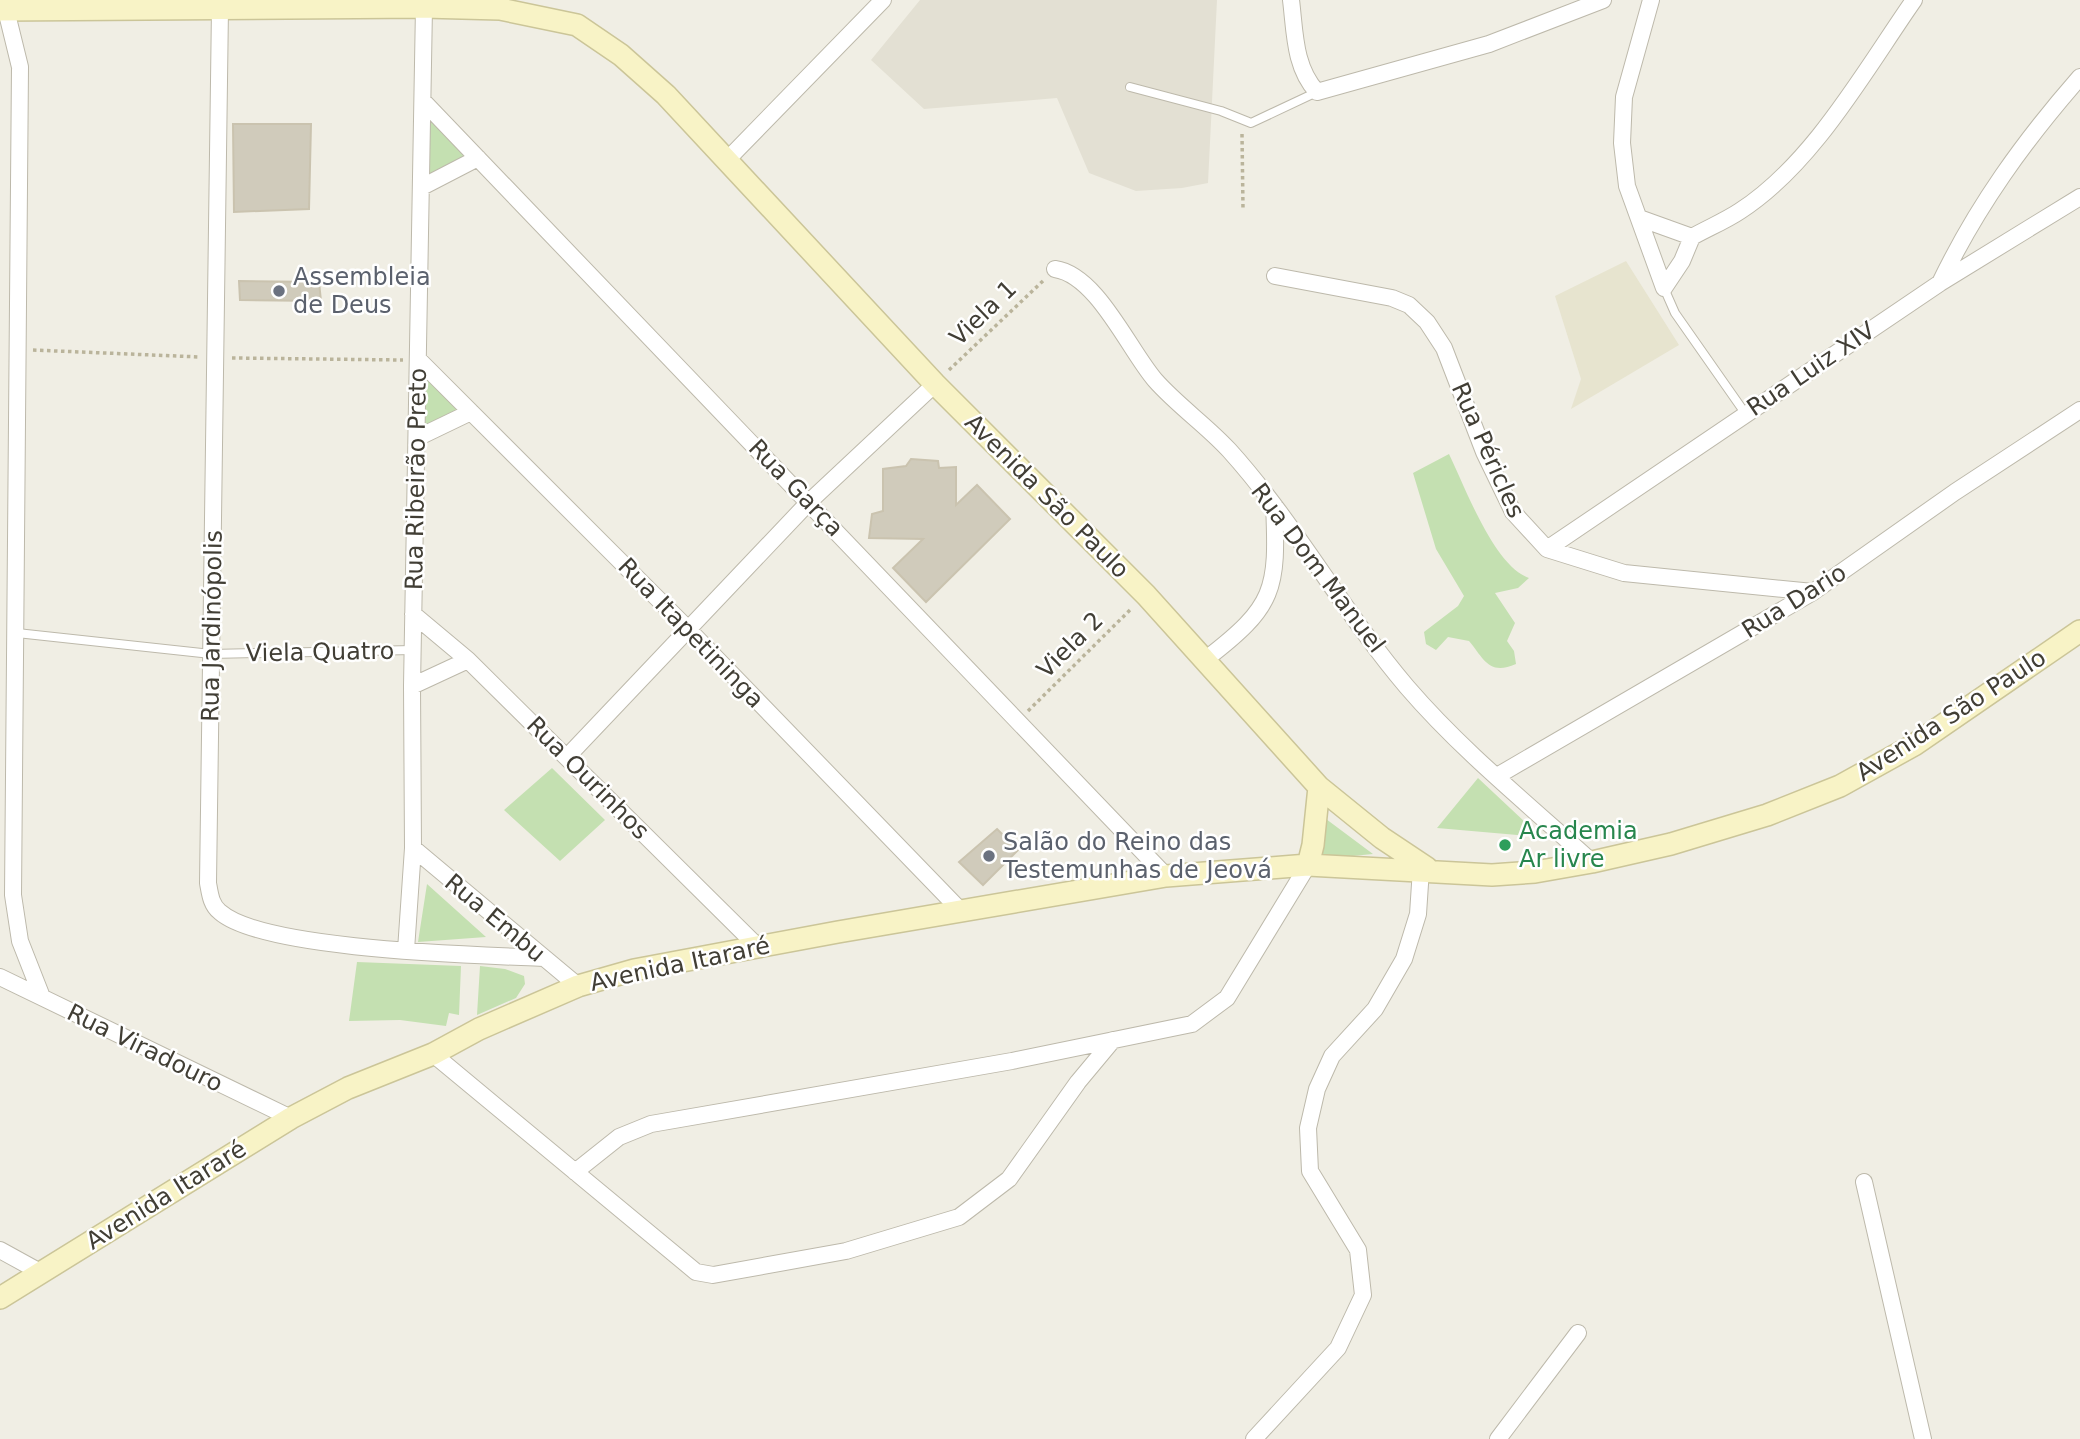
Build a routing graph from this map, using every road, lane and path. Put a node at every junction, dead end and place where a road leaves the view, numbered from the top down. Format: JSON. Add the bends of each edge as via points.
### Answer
{"nodes":[{"id":1,"x":883,"y":0,"type":"edge"},
{"id":2,"x":1291,"y":0,"type":"edge"},
{"id":3,"x":1603,"y":0,"type":"edge"},
{"id":4,"x":1651,"y":0,"type":"edge"},
{"id":5,"x":1914,"y":0,"type":"edge"},
{"id":6,"x":4,"y":6,"type":"edge"},
{"id":7,"x":424,"y":7,"type":"junction"},
{"id":8,"x":220,"y":8,"type":"junction"},
{"id":9,"x":2080,"y":77,"type":"edge"},
{"id":10,"x":1130,"y":87,"type":"dead end"},
{"id":11,"x":1319,"y":91,"type":"junction"},
{"id":12,"x":424,"y":102,"type":"junction"},
{"id":13,"x":1242,"y":121,"type":"junction"},
{"id":14,"x":478,"y":158,"type":"junction"},
{"id":15,"x":726,"y":161,"type":"junction"},
{"id":16,"x":422,"y":187,"type":"junction"},
{"id":17,"x":2080,"y":197,"type":"edge"},
{"id":18,"x":1243,"y":209,"type":"dead end"},
{"id":19,"x":1642,"y":219,"type":"junction"},
{"id":20,"x":1692,"y":237,"type":"junction"},
{"id":21,"x":1055,"y":269,"type":"joint"},
{"id":22,"x":1275,"y":276,"type":"dead end"},
{"id":23,"x":1940,"y":283,"type":"junction"},
{"id":24,"x":1664,"y":288,"type":"junction"},
{"id":25,"x":419,"y":360,"type":"junction"},
{"id":26,"x":935,"y":384,"type":"junction"},
{"id":27,"x":2080,"y":410,"type":"edge"},
{"id":28,"x":471,"y":412,"type":"junction"},
{"id":29,"x":1745,"y":413,"type":"junction"},
{"id":30,"x":417,"y":438,"type":"junction"},
{"id":31,"x":809,"y":502,"type":"junction"},
{"id":32,"x":1274,"y":505,"type":"junction"},
{"id":33,"x":1546,"y":549,"type":"junction"},
{"id":34,"x":1813,"y":592,"type":"junction"},
{"id":35,"x":1146,"y":595,"type":"junction"},
{"id":36,"x":8,"y":596,"type":"edge"},
{"id":37,"x":413,"y":614,"type":"junction"},
{"id":38,"x":687,"y":628,"type":"junction"},
{"id":39,"x":2080,"y":631,"type":"edge"},
{"id":40,"x":17,"y":633,"type":"junction"},
{"id":41,"x":413,"y":650,"type":"junction"},
{"id":42,"x":211,"y":654,"type":"junction"},
{"id":43,"x":1206,"y":659,"type":"junction"},
{"id":44,"x":468,"y":660,"type":"junction"},
{"id":45,"x":412,"y":685,"type":"junction"},
{"id":46,"x":1019,"y":720,"type":"junction"},
{"id":47,"x":567,"y":757,"type":"junction"},
{"id":48,"x":1497,"y":776,"type":"junction"},
{"id":49,"x":1319,"y":787,"type":"junction"},
{"id":50,"x":413,"y":848,"type":"junction"},
{"id":51,"x":1592,"y":862,"type":"junction"},
{"id":52,"x":1308,"y":865,"type":"junction"},
{"id":53,"x":1425,"y":869,"type":"junction"},
{"id":54,"x":1166,"y":876,"type":"junction"},
{"id":55,"x":960,"y":910,"type":"junction"},
{"id":56,"x":758,"y":947,"type":"junction"},
{"id":57,"x":406,"y":950,"type":"junction"},
{"id":58,"x":543,"y":958,"type":"junction"},
{"id":59,"x":0,"y":977,"type":"edge"},
{"id":60,"x":578,"y":986,"type":"junction"},
{"id":61,"x":42,"y":997,"type":"junction"},
{"id":62,"x":1113,"y":1040,"type":"junction"},
{"id":63,"x":433,"y":1054,"type":"junction"},
{"id":64,"x":291,"y":1118,"type":"junction"},
{"id":65,"x":576,"y":1172,"type":"junction"},
{"id":66,"x":1864,"y":1182,"type":"dead end"},
{"id":67,"x":0,"y":1250,"type":"edge"},
{"id":68,"x":40,"y":1272,"type":"junction"},
{"id":69,"x":0,"y":1298,"type":"edge"},
{"id":70,"x":1578,"y":1333,"type":"dead end"},
{"id":71,"x":1259,"y":1434,"type":"edge"},
{"id":72,"x":1277,"y":1439,"type":"edge"},
{"id":73,"x":1498,"y":1439,"type":"edge"},
{"id":74,"x":1923,"y":1439,"type":"edge"}],
"edges":[{"from":1,"to":15,"type":"street"},
{"from":2,"to":11,"type":"street","via":[[1299,64],[1304,79]]},
{"from":3,"to":11,"type":"street","via":[[1489,44]]},
{"from":4,"to":19,"type":"street","via":[[1624,97],[1622,143],[1627,186]]},
{"from":5,"to":20,"type":"street","via":[[1821,132],[1777,181],[1741,211]]},
{"from":6,"to":8,"type":"main road","name":"Avenida São Paulo"},
{"from":6,"to":36,"type":"street","via":[[20,67]]},
{"from":7,"to":8,"type":"main road","name":"Avenida São Paulo"},
{"from":7,"to":12,"type":"street","name":"Rua Ribeirão Preto"},
{"from":7,"to":15,"type":"main road","name":"Avenida São Paulo","via":[[500,9],[578,25],[666,95]]},
{"from":8,"to":42,"type":"street","name":"Rua Jardinópolis"},
{"from":9,"to":23,"type":"street","via":[[2005,169],[1967,228]]},
{"from":10,"to":13,"type":"lane"},
{"from":11,"to":13,"type":"lane","via":[[1270,116],[1251,123]]},
{"from":12,"to":14,"type":"street","name":"Rua Garça"},
{"from":12,"to":16,"type":"street","name":"Rua Ribeirão Preto"},
{"from":13,"to":18,"type":"path"},
{"from":14,"to":16,"type":"street"},
{"from":14,"to":31,"type":"street","name":"Rua Garça"},
{"from":15,"to":26,"type":"main road","name":"Avenida São Paulo"},
{"from":16,"to":25,"type":"street","name":"Rua Ribeirão Preto"},
{"from":17,"to":23,"type":"street","name":"Rua Luiz XIV"},
{"from":19,"to":20,"type":"street"},
{"from":19,"to":24,"type":"street"},
{"from":20,"to":24,"type":"street"},
{"from":21,"to":26,"type":"path","name":"Viela 1"},
{"from":21,"to":32,"type":"street","name":"Rua Dom Manuel","via":[[1076,277],[1096,297],[1154,378],[1228,448]]},
{"from":22,"to":33,"type":"street","name":"Rua Péricles","via":[[1392,298],[1409,305],[1427,322],[1444,348],[1513,512]]},
{"from":23,"to":29,"type":"street","name":"Rua Luiz XIV"},
{"from":24,"to":29,"type":"lane","via":[[1675,313]]},
{"from":25,"to":28,"type":"street","name":"Rua Itapetininga"},
{"from":25,"to":30,"type":"street","name":"Rua Ribeirão Preto"},
{"from":26,"to":31,"type":"street"},
{"from":26,"to":35,"type":"main road","name":"Avenida São Paulo"},
{"from":27,"to":34,"type":"street","name":"Rua Dario"},
{"from":28,"to":30,"type":"street"},
{"from":28,"to":38,"type":"street","name":"Rua Itapetininga"},
{"from":29,"to":33,"type":"street","name":"Rua Luiz XIV"},
{"from":30,"to":37,"type":"street","name":"Rua Ribeirão Preto"},
{"from":31,"to":38,"type":"street"},
{"from":31,"to":46,"type":"street","name":"Rua Garça"},
{"from":32,"to":43,"type":"street","via":[[1277,565],[1267,596],[1256,617]]},
{"from":32,"to":48,"type":"street","name":"Rua Dom Manuel","via":[[1406,685]]},
{"from":33,"to":34,"type":"street","via":[[1624,573]]},
{"from":34,"to":48,"type":"street","name":"Rua Dario"},
{"from":35,"to":43,"type":"main road","name":"Avenida São Paulo"},
{"from":35,"to":46,"type":"path","name":"Viela 2"},
{"from":36,"to":40,"type":"street"},
{"from":37,"to":41,"type":"street","name":"Rua Ribeirão Preto"},
{"from":37,"to":44,"type":"street","name":"Rua Ourinhos"},
{"from":38,"to":47,"type":"street"},
{"from":38,"to":55,"type":"street","name":"Rua Itapetininga"},
{"from":39,"to":51,"type":"main road","name":"Avenida São Paulo","via":[[1914,746],[1840,786],[1755,819]]},
{"from":40,"to":42,"type":"lane","name":"Viela Quatro"},
{"from":40,"to":61,"type":"street","via":[[13,895],[20,941]]},
{"from":41,"to":42,"type":"lane","name":"Viela Quatro"},
{"from":41,"to":45,"type":"street","name":"Rua Ribeirão Preto"},
{"from":42,"to":57,"type":"street","name":"Rua Jardinópolis","via":[[208,883],[218,911],[257,930]]},
{"from":43,"to":49,"type":"main road","name":"Avenida São Paulo"},
{"from":44,"to":45,"type":"street"},
{"from":44,"to":47,"type":"street","name":"Rua Ourinhos"},
{"from":45,"to":50,"type":"street","name":"Rua Ribeirão Preto"},
{"from":46,"to":54,"type":"street","name":"Rua Garça"},
{"from":47,"to":56,"type":"street","name":"Rua Ourinhos"},
{"from":48,"to":51,"type":"street","name":"Rua Dom Manuel"},
{"from":49,"to":52,"type":"main road"},
{"from":49,"to":53,"type":"main road","name":"Avenida São Paulo"},
{"from":50,"to":57,"type":"street","name":"Rua Ribeirão Preto"},
{"from":50,"to":58,"type":"street","name":"Rua Embu"},
{"from":51,"to":53,"type":"main road","name":"Avenida São Paulo","via":[[1492,875]]},
{"from":52,"to":53,"type":"main road","name":"Avenida Itararé"},
{"from":52,"to":54,"type":"main road","name":"Avenida Itararé"},
{"from":52,"to":62,"type":"street","via":[[1227,999],[1192,1024]]},
{"from":53,"to":71,"type":"street","via":[[1404,959],[1375,1009],[1332,1056],[1317,1089],[1308,1128],[1310,1171],[1358,1250],[1363,1296],[1338,1348]]},
{"from":54,"to":55,"type":"main road","name":"Avenida Itararé"},
{"from":55,"to":56,"type":"main road","name":"Avenida Itararé"},
{"from":56,"to":60,"type":"main road","name":"Avenida Itararé","via":[[634,970]]},
{"from":57,"to":58,"type":"street","name":"Rua Jardinópolis"},
{"from":58,"to":60,"type":"street","name":"Rua Embu"},
{"from":59,"to":61,"type":"street","name":"Rua Viradouro"},
{"from":60,"to":63,"type":"main road","name":"Avenida Itararé"},
{"from":61,"to":64,"type":"street","name":"Rua Viradouro"},
{"from":62,"to":65,"type":"street","via":[[652,1124],[619,1137]]},
{"from":62,"to":65,"type":"street","via":[[1009,1179],[959,1217],[846,1251],[713,1275],[696,1272]]},
{"from":63,"to":64,"type":"main road","name":"Avenida Itararé","via":[[348,1088]]},
{"from":63,"to":65,"type":"street"},
{"from":64,"to":68,"type":"main road","name":"Avenida Itararé"},
{"from":66,"to":74,"type":"street"},
{"from":67,"to":68,"type":"street"},
{"from":68,"to":69,"type":"main road","name":"Avenida Itararé"},
{"from":70,"to":73,"type":"street"},
{"from":71,"to":72,"type":"street"}]}
